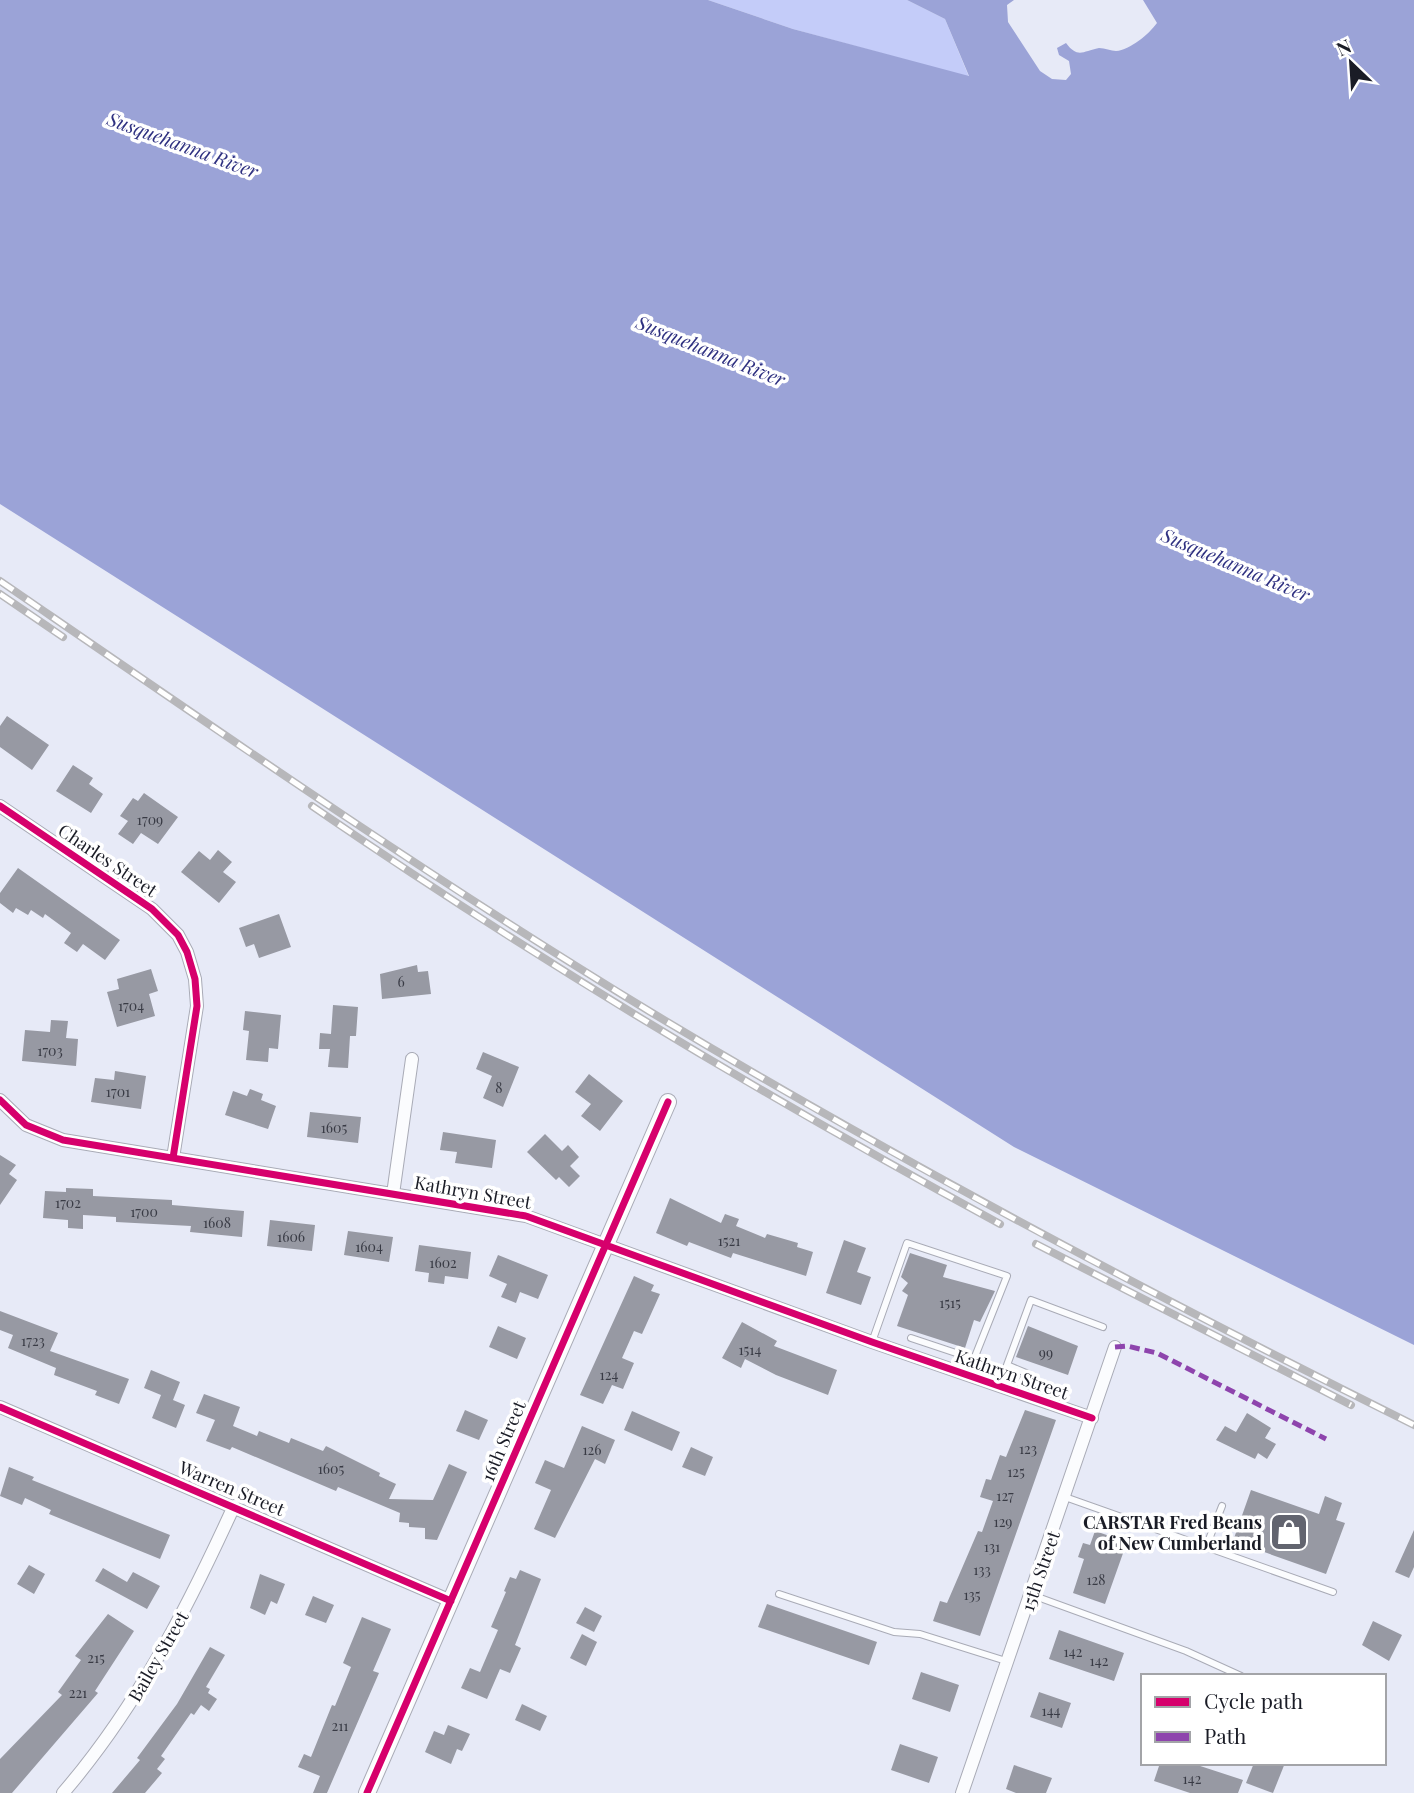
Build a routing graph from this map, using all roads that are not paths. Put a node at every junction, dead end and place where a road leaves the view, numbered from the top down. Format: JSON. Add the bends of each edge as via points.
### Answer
{"nodes":[{"id":1,"x":0,"y":806,"type":"edge"},
{"id":2,"x":411,"y":1059,"type":"dead end"},
{"id":3,"x":0,"y":1100,"type":"edge"},
{"id":4,"x":668,"y":1102,"type":"dead end"},
{"id":5,"x":173,"y":1158,"type":"junction"},
{"id":6,"x":393,"y":1194,"type":"junction"},
{"id":7,"x":604,"y":1247,"type":"junction"},
{"id":8,"x":1103,"y":1327,"type":"dead end"},
{"id":9,"x":911,"y":1338,"type":"dead end"},
{"id":10,"x":872,"y":1342,"type":"junction"},
{"id":11,"x":1115,"y":1348,"type":"dead end"},
{"id":12,"x":1018,"y":1393,"type":"junction"},
{"id":13,"x":0,"y":1407,"type":"edge"},
{"id":14,"x":1092,"y":1418,"type":"junction"},
{"id":15,"x":1065,"y":1497,"type":"junction"},
{"id":16,"x":1222,"y":1506,"type":"dead end"},
{"id":17,"x":234,"y":1507,"type":"junction"},
{"id":18,"x":1206,"y":1547,"type":"junction"},
{"id":19,"x":1333,"y":1592,"type":"dead end"},
{"id":20,"x":779,"y":1594,"type":"dead end"},
{"id":21,"x":1031,"y":1595,"type":"junction"},
{"id":22,"x":451,"y":1601,"type":"junction"},
{"id":23,"x":1008,"y":1662,"type":"junction"},
{"id":24,"x":1224,"y":1672,"type":"edge"},
{"id":25,"x":63,"y":1793,"type":"edge"},
{"id":26,"x":367,"y":1793,"type":"edge"},
{"id":27,"x":962,"y":1793,"type":"edge"}],
"edges":[{"from":1,"to":5,"type":"street","name":"Charles Street","via":[[152,909],[178,935],[187,952],[197,1006]]},
{"from":2,"to":6,"type":"street"},
{"from":3,"to":5,"type":"street","name":"Kathryn Street","via":[[26,1125],[48,1136]]},
{"from":4,"to":7,"type":"street","name":"16th Street"},
{"from":5,"to":6,"type":"street","name":"Kathryn Street"},
{"from":6,"to":7,"type":"street","name":"Kathryn Street","via":[[526,1216]]},
{"from":7,"to":10,"type":"street","name":"Kathryn Street"},
{"from":7,"to":22,"type":"street","name":"16th Street"},
{"from":8,"to":12,"type":"lane","via":[[1031,1300],[1007,1366],[1026,1373]]},
{"from":9,"to":10,"type":"lane","via":[[974,1359],[1007,1276],[907,1243]]},
{"from":10,"to":12,"type":"street","name":"Kathryn Street"},
{"from":11,"to":14,"type":"street","name":"15th Street"},
{"from":12,"to":14,"type":"street","name":"Kathryn Street"},
{"from":13,"to":17,"type":"street","name":"Warren Street"},
{"from":14,"to":15,"type":"street","name":"15th Street"},
{"from":15,"to":18,"type":"lane"},
{"from":15,"to":21,"type":"street","name":"15th Street"},
{"from":16,"to":18,"type":"lane"},
{"from":17,"to":22,"type":"street","name":"Warren Street"},
{"from":17,"to":25,"type":"street","name":"Bailey Street","via":[[150,1676]]},
{"from":18,"to":19,"type":"lane"},
{"from":20,"to":23,"type":"lane","via":[[894,1632],[920,1634]]},
{"from":21,"to":23,"type":"street","name":"15th Street"},
{"from":21,"to":24,"type":"lane"},
{"from":22,"to":26,"type":"street","name":"16th Street"},
{"from":23,"to":27,"type":"street","name":"15th Street"}]}
